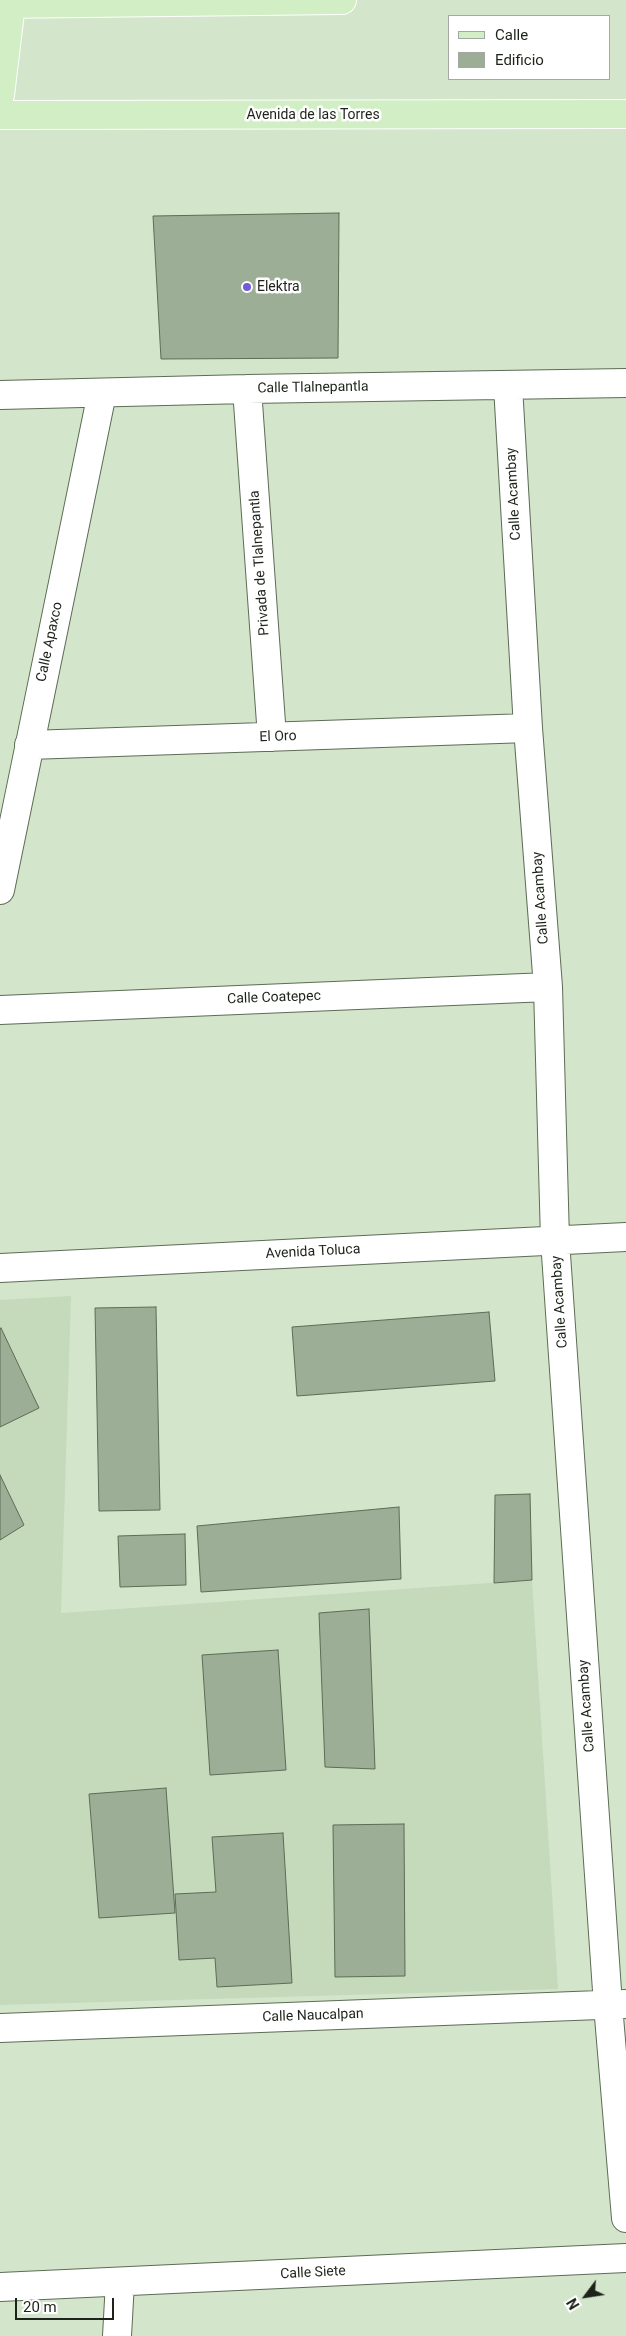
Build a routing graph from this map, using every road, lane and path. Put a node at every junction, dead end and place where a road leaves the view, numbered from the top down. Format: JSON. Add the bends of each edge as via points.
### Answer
{"nodes":[{"id":1,"x":326,"y":0,"type":"edge"},
{"id":2,"x":342,"y":0,"type":"edge"},
{"id":3,"x":117,"y":1,"type":"edge"},
{"id":4,"x":6,"y":4,"type":"edge"},
{"id":5,"x":0,"y":96,"type":"edge"},
{"id":6,"x":626,"y":114,"type":"edge"},
{"id":7,"x":0,"y":116,"type":"edge"},
{"id":8,"x":626,"y":383,"type":"edge"},
{"id":9,"x":508,"y":386,"type":"junction"},
{"id":10,"x":247,"y":389,"type":"junction"},
{"id":11,"x":102,"y":393,"type":"junction"},
{"id":12,"x":0,"y":395,"type":"edge"},
{"id":13,"x":528,"y":728,"type":"junction"},
{"id":14,"x":272,"y":737,"type":"junction"},
{"id":15,"x":29,"y":745,"type":"junction"},
{"id":16,"x":0,"y":890,"type":"edge"},
{"id":17,"x":548,"y":987,"type":"junction"},
{"id":18,"x":0,"y":1010,"type":"edge"},
{"id":19,"x":626,"y":1237,"type":"edge"},
{"id":20,"x":555,"y":1240,"type":"junction"},
{"id":21,"x":0,"y":1268,"type":"edge"},
{"id":22,"x":617,"y":2005,"type":"edge"},
{"id":23,"x":0,"y":2028,"type":"edge"},
{"id":24,"x":626,"y":2218,"type":"edge"},
{"id":25,"x":626,"y":2258,"type":"edge"},
{"id":26,"x":120,"y":2282,"type":"junction"},
{"id":27,"x":0,"y":2287,"type":"edge"},
{"id":28,"x":117,"y":2336,"type":"edge"}],
"edges":[{"from":1,"to":2,"type":"main road"},
{"from":1,"to":3,"type":"main road"},
{"from":3,"to":4,"type":"main road"},
{"from":4,"to":5,"type":"main road"},
{"from":6,"to":7,"type":"main road","name":"Avenida de las Torres"},
{"from":8,"to":9,"type":"street","name":"Calle Tlalnepantla"},
{"from":9,"to":10,"type":"street","name":"Calle Tlalnepantla"},
{"from":9,"to":13,"type":"street","name":"Calle Acambay"},
{"from":10,"to":11,"type":"street","name":"Calle Tlalnepantla"},
{"from":10,"to":14,"type":"street","name":"Privada de Tlalnepantla"},
{"from":11,"to":12,"type":"street","name":"Calle Tlalnepantla"},
{"from":11,"to":15,"type":"street","name":"Calle Apaxco"},
{"from":13,"to":14,"type":"street","name":"El Oro"},
{"from":13,"to":17,"type":"street","name":"Calle Acambay"},
{"from":14,"to":15,"type":"street","name":"El Oro"},
{"from":15,"to":16,"type":"street","name":"Calle Apaxco"},
{"from":17,"to":18,"type":"street","name":"Calle Coatepec"},
{"from":17,"to":20,"type":"street","name":"Calle Acambay"},
{"from":19,"to":20,"type":"street","name":"Avenida Toluca"},
{"from":20,"to":21,"type":"street","name":"Avenida Toluca"},
{"from":20,"to":22,"type":"street","name":"Calle Acambay"},
{"from":22,"to":23,"type":"street","name":"Calle Naucalpan"},
{"from":22,"to":24,"type":"street","name":"Calle Acambay"},
{"from":25,"to":26,"type":"street","name":"Calle Siete"},
{"from":26,"to":27,"type":"street","name":"Calle Siete"},
{"from":26,"to":28,"type":"street"}]}
